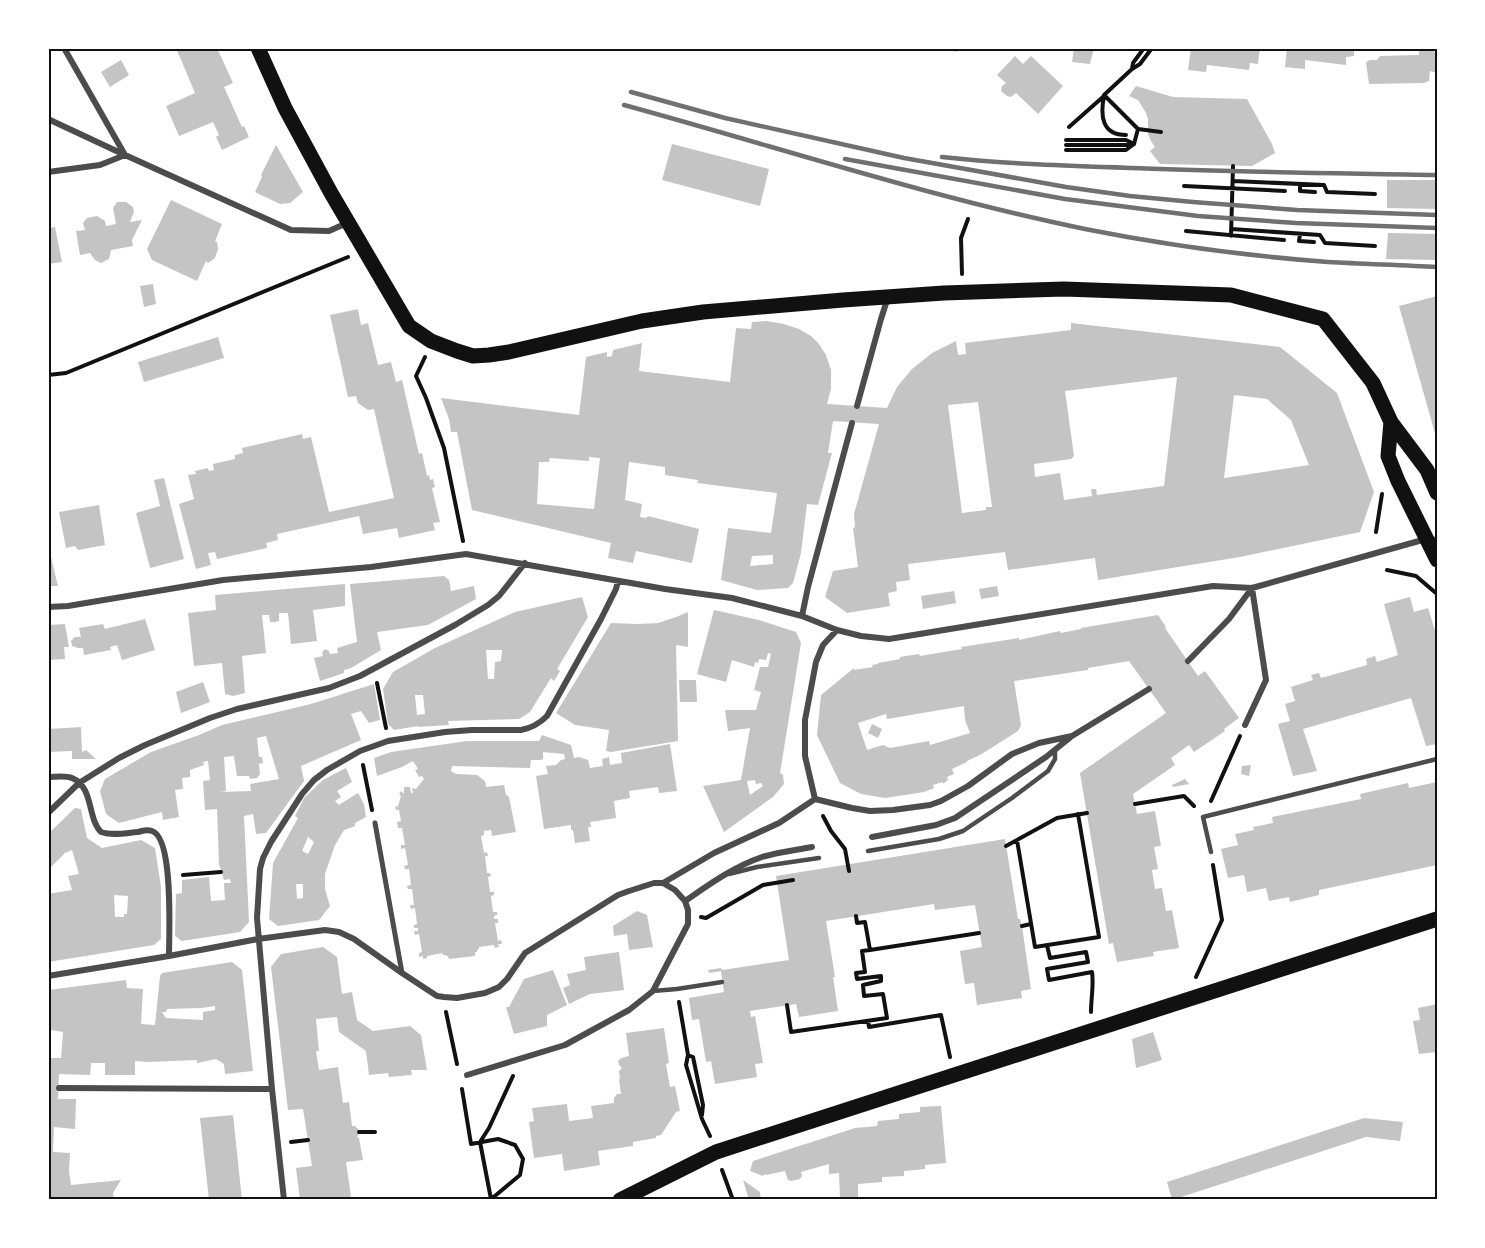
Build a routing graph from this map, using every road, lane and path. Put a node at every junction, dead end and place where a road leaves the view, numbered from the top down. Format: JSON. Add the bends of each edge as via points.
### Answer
{"nodes":[{"id":1,"x":64,"y":48,"type":"edge"},
{"id":2,"x":258,"y":48,"type":"edge"},
{"id":3,"x":1144,"y":48,"type":"edge"},
{"id":4,"x":1152,"y":48,"type":"edge"},
{"id":5,"x":1132,"y":69,"type":"junction"},
{"id":6,"x":1104,"y":95,"type":"junction"},
{"id":7,"x":48,"y":119,"type":"edge"},
{"id":8,"x":1069,"y":127,"type":"dead end"},
{"id":9,"x":1138,"y":129,"type":"junction"},
{"id":10,"x":1161,"y":132,"type":"dead end"},
{"id":11,"x":1126,"y":135,"type":"dead end"},
{"id":12,"x":1134,"y":144,"type":"junction"},
{"id":13,"x":125,"y":155,"type":"junction"},
{"id":14,"x":1233,"y":166,"type":"dead end"},
{"id":15,"x":48,"y":172,"type":"edge"},
{"id":16,"x":1233,"y":182,"type":"junction"},
{"id":17,"x":1300,"y":184,"type":"junction"},
{"id":18,"x":1184,"y":186,"type":"dead end"},
{"id":19,"x":1232,"y":189,"type":"junction"},
{"id":20,"x":1285,"y":191,"type":"dead end"},
{"id":21,"x":1313,"y":192,"type":"dead end"},
{"id":22,"x":1375,"y":194,"type":"dead end"},
{"id":23,"x":968,"y":219,"type":"dead end"},
{"id":24,"x":347,"y":222,"type":"junction"},
{"id":25,"x":1231,"y":229,"type":"junction"},
{"id":26,"x":1186,"y":231,"type":"dead end"},
{"id":27,"x":1300,"y":234,"type":"junction"},
{"id":28,"x":1231,"y":236,"type":"junction"},
{"id":29,"x":1284,"y":240,"type":"dead end"},
{"id":30,"x":1312,"y":242,"type":"dead end"},
{"id":31,"x":1375,"y":246,"type":"dead end"},
{"id":32,"x":365,"y":251,"type":"junction"},
{"id":33,"x":964,"y":293,"type":"junction"},
{"id":34,"x":888,"y":297,"type":"junction"},
{"id":35,"x":48,"y":375,"type":"edge"},
{"id":36,"x":416,"y":376,"type":"dead end"},
{"id":37,"x":857,"y":406,"type":"dead end"},
{"id":38,"x":1391,"y":422,"type":"junction"},
{"id":39,"x":852,"y":423,"type":"dead end"},
{"id":40,"x":1383,"y":487,"type":"dead end"},
{"id":41,"x":1437,"y":493,"type":"edge"},
{"id":42,"x":1376,"y":532,"type":"dead end"},
{"id":43,"x":1432,"y":540,"type":"edge"},
{"id":44,"x":466,"y":554,"type":"junction"},
{"id":45,"x":1437,"y":560,"type":"edge"},
{"id":46,"x":525,"y":563,"type":"junction"},
{"id":47,"x":1387,"y":570,"type":"dead end"},
{"id":48,"x":618,"y":581,"type":"junction"},
{"id":49,"x":1252,"y":588,"type":"junction"},
{"id":50,"x":1437,"y":594,"type":"edge"},
{"id":51,"x":48,"y":607,"type":"edge"},
{"id":52,"x":802,"y":616,"type":"junction"},
{"id":53,"x":837,"y":630,"type":"junction"},
{"id":54,"x":1188,"y":661,"type":"dead end"},
{"id":55,"x":375,"y":668,"type":"junction"},
{"id":56,"x":1149,"y":689,"type":"dead end"},
{"id":57,"x":1245,"y":725,"type":"joint"},
{"id":58,"x":1072,"y":736,"type":"junction"},
{"id":59,"x":388,"y":741,"type":"junction"},
{"id":60,"x":1055,"y":750,"type":"junction"},
{"id":61,"x":360,"y":751,"type":"junction"},
{"id":62,"x":1437,"y":759,"type":"edge"},
{"id":63,"x":48,"y":777,"type":"edge"},
{"id":64,"x":79,"y":783,"type":"junction"},
{"id":65,"x":815,"y":799,"type":"junction"},
{"id":66,"x":1135,"y":804,"type":"dead end"},
{"id":67,"x":48,"y":813,"type":"edge"},
{"id":68,"x":1087,"y":813,"type":"dead end"},
{"id":69,"x":1077,"y":814,"type":"junction"},
{"id":70,"x":1203,"y":817,"type":"junction"},
{"id":71,"x":375,"y":823,"type":"joint"},
{"id":72,"x":831,"y":831,"type":"dead end"},
{"id":73,"x":872,"y":837,"type":"dead end"},
{"id":74,"x":1017,"y":840,"type":"junction"},
{"id":75,"x":1006,"y":846,"type":"dead end"},
{"id":76,"x":812,"y":847,"type":"dead end"},
{"id":77,"x":868,"y":851,"type":"dead end"},
{"id":78,"x":1211,"y":852,"type":"joint"},
{"id":79,"x":819,"y":858,"type":"dead end"},
{"id":80,"x":221,"y":872,"type":"dead end"},
{"id":81,"x":849,"y":872,"type":"dead end"},
{"id":82,"x":168,"y":877,"type":"junction"},
{"id":83,"x":721,"y":877,"type":"junction"},
{"id":84,"x":793,"y":880,"type":"dead end"},
{"id":85,"x":663,"y":883,"type":"junction"},
{"id":86,"x":685,"y":901,"type":"junction"},
{"id":87,"x":689,"y":916,"type":"junction"},
{"id":88,"x":856,"y":916,"type":"dead end"},
{"id":89,"x":1437,"y":919,"type":"edge"},
{"id":90,"x":1031,"y":924,"type":"junction"},
{"id":91,"x":1022,"y":926,"type":"dead end"},
{"id":92,"x":979,"y":933,"type":"dead end"},
{"id":93,"x":258,"y":939,"type":"junction"},
{"id":94,"x":1047,"y":945,"type":"junction"},
{"id":95,"x":870,"y":950,"type":"junction"},
{"id":96,"x":170,"y":956,"type":"junction"},
{"id":97,"x":402,"y":973,"type":"junction"},
{"id":98,"x":48,"y":976,"type":"edge"},
{"id":99,"x":722,"y":982,"type":"dead end"},
{"id":100,"x":677,"y":989,"type":"junction"},
{"id":101,"x":653,"y":991,"type":"junction"},
{"id":102,"x":444,"y":997,"type":"junction"},
{"id":103,"x":1185,"y":1001,"type":"junction"},
{"id":104,"x":787,"y":1005,"type":"dead end"},
{"id":105,"x":868,"y":1021,"type":"junction"},
{"id":106,"x":1090,"y":1031,"type":"junction"},
{"id":107,"x":688,"y":1055,"type":"junction"},
{"id":108,"x":456,"y":1058,"type":"dead end"},
{"id":109,"x":521,"y":1059,"type":"junction"},
{"id":110,"x":467,"y":1075,"type":"dead end"},
{"id":111,"x":953,"y":1075,"type":"junction"},
{"id":112,"x":461,"y":1086,"type":"dead end"},
{"id":113,"x":58,"y":1088,"type":"dead end"},
{"id":114,"x":272,"y":1089,"type":"junction"},
{"id":115,"x":702,"y":1119,"type":"junction"},
{"id":116,"x":359,"y":1132,"type":"dead end"},
{"id":117,"x":375,"y":1132,"type":"dead end"},
{"id":118,"x":711,"y":1137,"type":"dead end"},
{"id":119,"x":480,"y":1142,"type":"junction"},
{"id":120,"x":721,"y":1166,"type":"dead end"},
{"id":121,"x":491,"y":1199,"type":"edge"},
{"id":122,"x":284,"y":1200,"type":"edge"},
{"id":123,"x":620,"y":1200,"type":"edge"},
{"id":124,"x":733,"y":1200,"type":"edge"}],
"edges":[{"from":1,"to":13,"type":"street"},
{"from":2,"to":24,"type":"main road","via":[[285,108]]},
{"from":3,"to":5,"type":"path"},
{"from":4,"to":5,"type":"path"},
{"from":5,"to":6,"type":"path"},
{"from":6,"to":8,"type":"path"},
{"from":6,"to":9,"type":"path"},
{"from":6,"to":11,"type":"path","via":[[1104,124],[1110,132]]},
{"from":7,"to":13,"type":"street"},
{"from":9,"to":10,"type":"path"},
{"from":9,"to":12,"type":"path"},
{"from":12,"to":12,"type":"path","via":[[1126,147],[1066,145],[1126,140]]},
{"from":13,"to":15,"type":"street","via":[[100,165]]},
{"from":13,"to":24,"type":"street","via":[[291,230],[329,231]]},
{"from":14,"to":16,"type":"path"},
{"from":16,"to":17,"type":"path"},
{"from":16,"to":19,"type":"path"},
{"from":17,"to":21,"type":"path","via":[[1300,191]]},
{"from":17,"to":22,"type":"path","via":[[1324,185],[1327,192],[1333,193]]},
{"from":18,"to":19,"type":"path"},
{"from":19,"to":20,"type":"path"},
{"from":19,"to":25,"type":"path"},
{"from":23,"to":33,"type":"path","via":[[961,238]]},
{"from":24,"to":32,"type":"main road"},
{"from":25,"to":27,"type":"path"},
{"from":25,"to":28,"type":"path"},
{"from":26,"to":28,"type":"path"},
{"from":27,"to":30,"type":"path","via":[[1299,241]]},
{"from":27,"to":31,"type":"path","via":[[1320,235],[1325,243]]},
{"from":28,"to":29,"type":"path"},
{"from":32,"to":34,"type":"main road","via":[[409,326],[431,341],[473,356],[489,356],[642,321],[703,312]]},
{"from":32,"to":35,"type":"path","via":[[66,373]]},
{"from":33,"to":34,"type":"main road"},
{"from":33,"to":38,"type":"main road","via":[[1064,289],[1231,295],[1323,319],[1373,383]]},
{"from":34,"to":37,"type":"street"},
{"from":36,"to":44,"type":"path","via":[[444,448]]},
{"from":38,"to":41,"type":"main road","via":[[1427,470]]},
{"from":38,"to":43,"type":"main road","via":[[1388,456]]},
{"from":39,"to":52,"type":"street"},
{"from":40,"to":42,"type":"path"},
{"from":43,"to":45,"type":"main road"},
{"from":43,"to":49,"type":"street"},
{"from":44,"to":46,"type":"street"},
{"from":44,"to":51,"type":"street","via":[[223,580]]},
{"from":46,"to":48,"type":"street"},
{"from":46,"to":55,"type":"street","via":[[488,605]]},
{"from":47,"to":50,"type":"path","via":[[1416,576]]},
{"from":48,"to":52,"type":"street","via":[[732,598]]},
{"from":48,"to":59,"type":"street","via":[[540,723],[531,729],[458,731]]},
{"from":49,"to":53,"type":"street","via":[[1213,586],[889,639]]},
{"from":49,"to":54,"type":"street","via":[[1229,620]]},
{"from":49,"to":57,"type":"street","via":[[1266,680]]},
{"from":52,"to":53,"type":"street"},
{"from":53,"to":65,"type":"street","via":[[819,653],[806,720],[805,756]]},
{"from":55,"to":59,"type":"path"},
{"from":55,"to":64,"type":"street","via":[[329,688],[210,718],[118,758]]},
{"from":56,"to":58,"type":"street"},
{"from":57,"to":70,"type":"path"},
{"from":58,"to":60,"type":"street"},
{"from":58,"to":65,"type":"street","via":[[1012,754],[960,791],[930,805],[876,812]]},
{"from":59,"to":61,"type":"street"},
{"from":60,"to":73,"type":"street","via":[[955,819]]},
{"from":60,"to":77,"type":"lane","via":[[1048,771],[963,831]]},
{"from":61,"to":71,"type":"path"},
{"from":61,"to":93,"type":"street","via":[[314,780],[271,843],[260,869]]},
{"from":62,"to":70,"type":"lane"},
{"from":63,"to":64,"type":"street","via":[[71,777]]},
{"from":64,"to":67,"type":"street"},
{"from":64,"to":82,"type":"street","via":[[101,832],[113,835],[150,830],[158,834]]},
{"from":65,"to":85,"type":"street","via":[[779,823],[714,853]]},
{"from":66,"to":70,"type":"path","via":[[1184,796]]},
{"from":68,"to":69,"type":"path"},
{"from":69,"to":74,"type":"path","via":[[1057,818]]},
{"from":69,"to":94,"type":"path","via":[[1099,937]]},
{"from":70,"to":78,"type":"lane"},
{"from":71,"to":97,"type":"street"},
{"from":72,"to":81,"type":"path","via":[[845,849]]},
{"from":74,"to":75,"type":"path"},
{"from":74,"to":90,"type":"path"},
{"from":76,"to":83,"type":"street","via":[[760,858]]},
{"from":78,"to":103,"type":"path","via":[[1222,920]]},
{"from":79,"to":83,"type":"lane"},
{"from":80,"to":82,"type":"path"},
{"from":82,"to":96,"type":"street"},
{"from":83,"to":86,"type":"street"},
{"from":84,"to":87,"type":"path","via":[[763,885],[706,918]]},
{"from":85,"to":86,"type":"street"},
{"from":85,"to":102,"type":"street","via":[[618,895],[525,953],[499,987],[485,993]]},
{"from":86,"to":87,"type":"street"},
{"from":87,"to":101,"type":"street"},
{"from":88,"to":95,"type":"path","via":[[857,923],[865,922]]},
{"from":89,"to":103,"type":"main road"},
{"from":90,"to":91,"type":"path"},
{"from":90,"to":94,"type":"path","via":[[1035,947]]},
{"from":92,"to":95,"type":"path"},
{"from":93,"to":96,"type":"street"},
{"from":93,"to":97,"type":"street","via":[[333,930],[354,939]]},
{"from":93,"to":114,"type":"street"},
{"from":94,"to":106,"type":"path","via":[[1050,958],[1086,952],[1088,962],[1047,969],[1050,980],[1092,972]]},
{"from":95,"to":105,"type":"path","via":[[862,951],[865,972],[856,973],[857,979],[881,976],[881,981],[863,985],[864,996],[883,994],[887,1018]]},
{"from":96,"to":98,"type":"street"},
{"from":97,"to":102,"type":"street"},
{"from":99,"to":100,"type":"lane"},
{"from":100,"to":101,"type":"lane"},
{"from":100,"to":107,"type":"path"},
{"from":101,"to":109,"type":"street","via":[[629,1010],[565,1045]]},
{"from":102,"to":108,"type":"path"},
{"from":103,"to":106,"type":"main road"},
{"from":104,"to":105,"type":"path","via":[[791,1032]]},
{"from":105,"to":111,"type":"path","via":[[870,1028],[940,1015]]},
{"from":106,"to":111,"type":"main road"},
{"from":107,"to":115,"type":"path","via":[[686,1065]]},
{"from":107,"to":115,"type":"path","via":[[693,1057],[695,1066]]},
{"from":109,"to":110,"type":"street"},
{"from":109,"to":119,"type":"path"},
{"from":111,"to":123,"type":"main road","via":[[716,1152]]},
{"from":112,"to":119,"type":"path","via":[[471,1144]]},
{"from":113,"to":114,"type":"street"},
{"from":114,"to":122,"type":"street"},
{"from":115,"to":118,"type":"path"},
{"from":116,"to":117,"type":"path"},
{"from":119,"to":121,"type":"path"},
{"from":119,"to":121,"type":"path","via":[[498,1138],[515,1144],[523,1159],[520,1175]]},
{"from":120,"to":124,"type":"path"}]}
